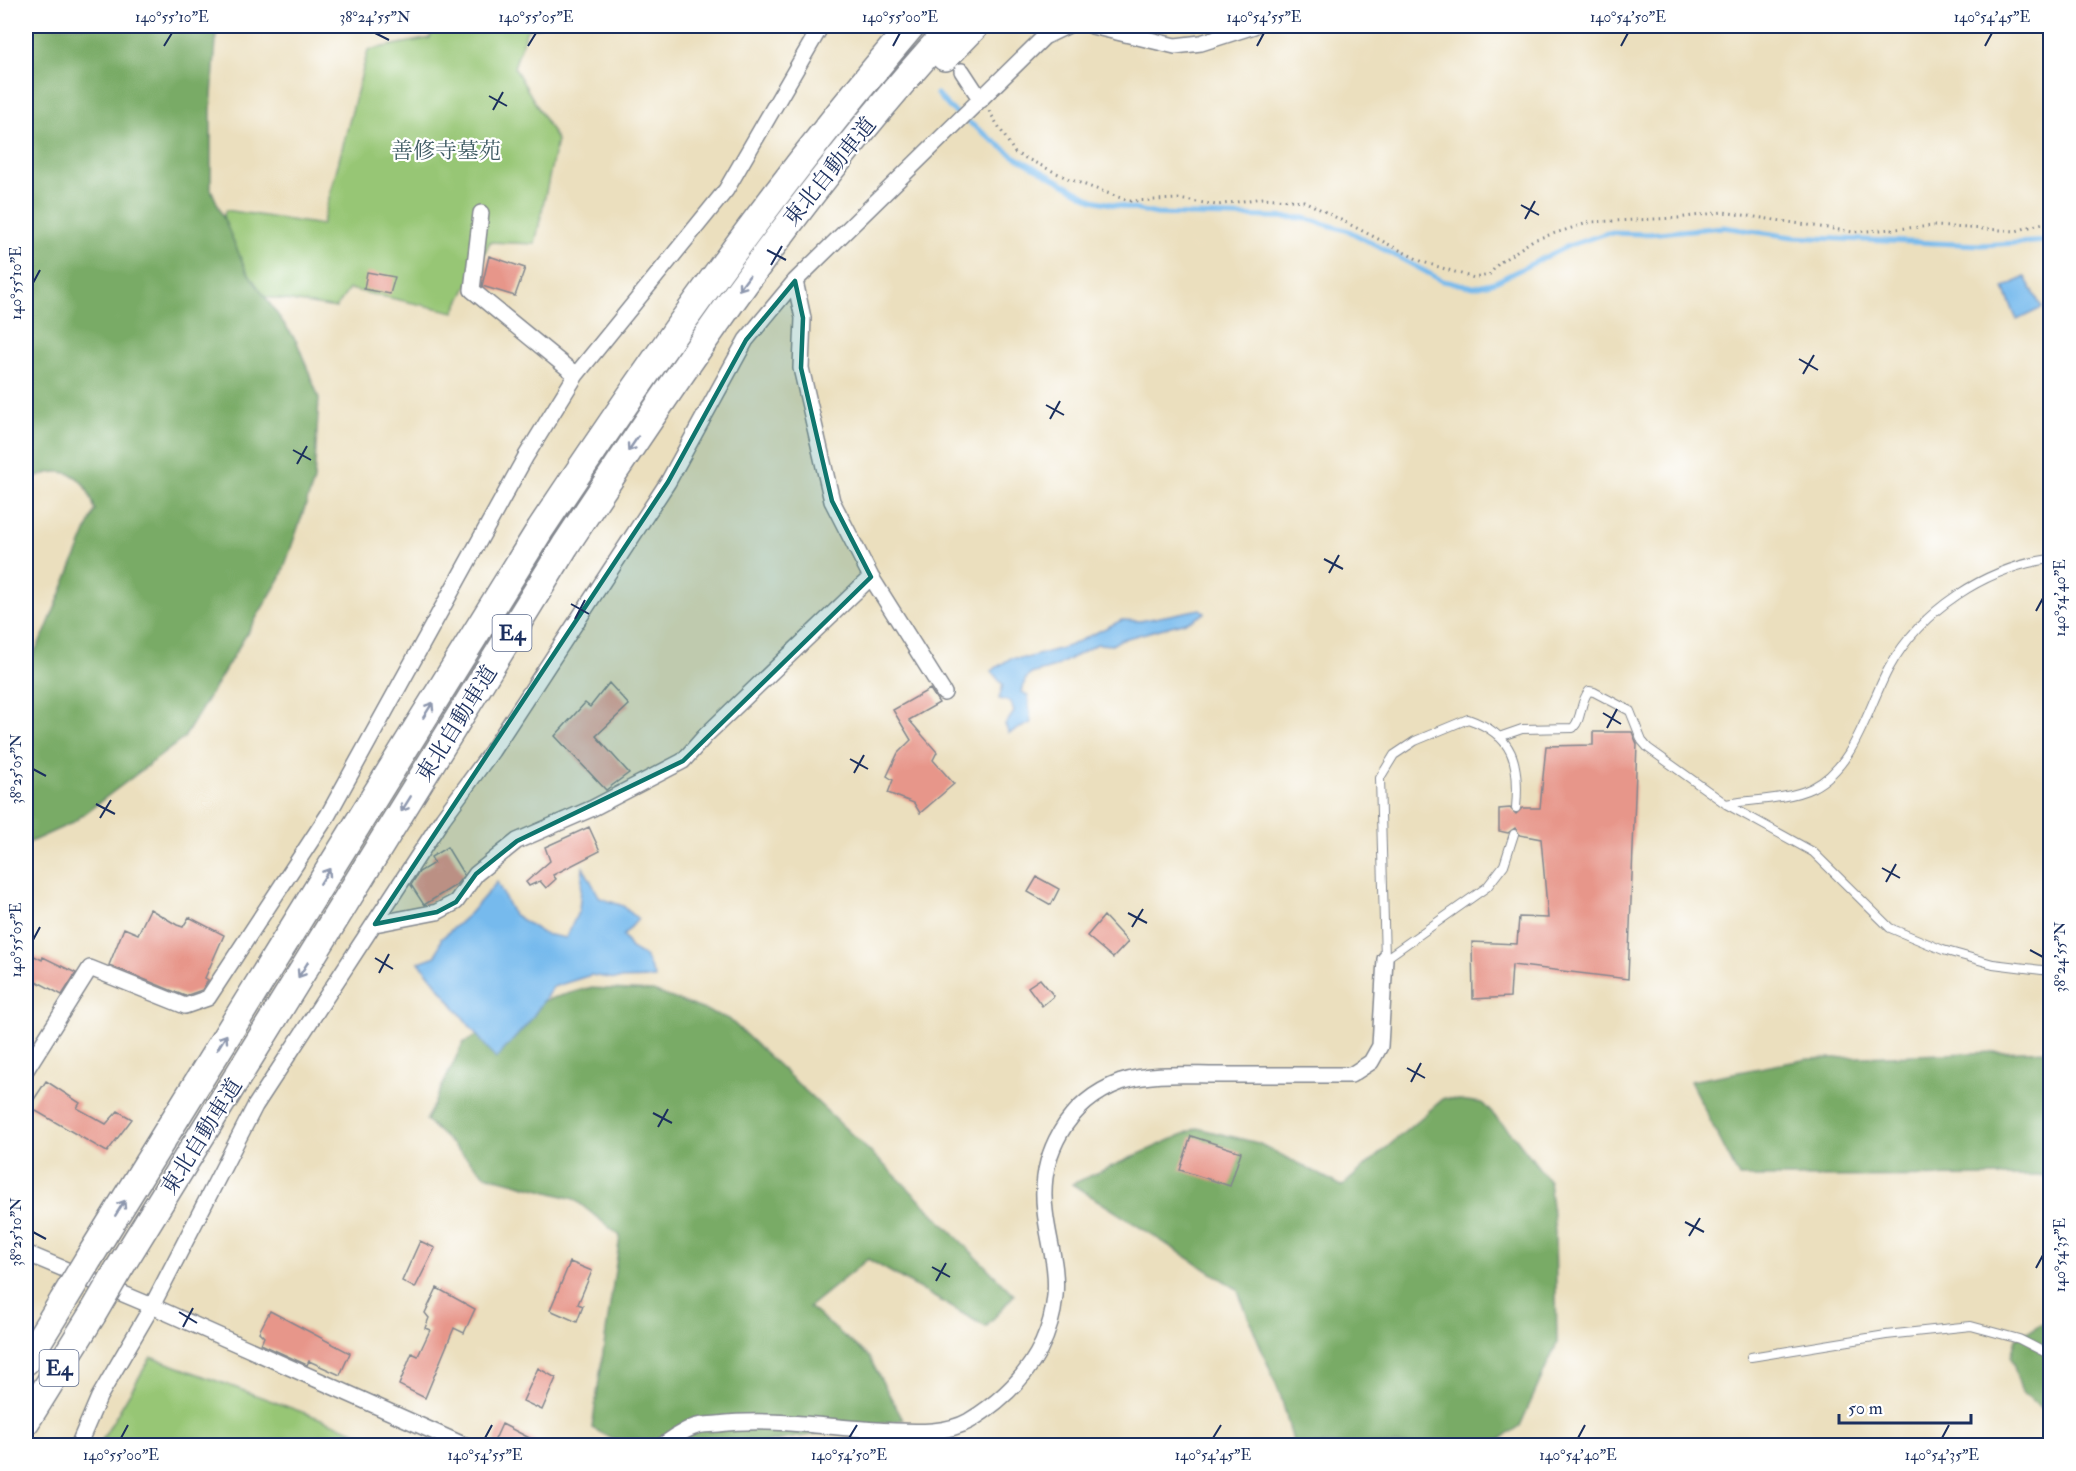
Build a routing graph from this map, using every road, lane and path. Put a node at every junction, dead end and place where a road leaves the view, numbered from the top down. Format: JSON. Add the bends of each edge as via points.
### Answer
{"nodes":[{"id":1,"x":821,"y":26,"type":"edge"},
{"id":2,"x":911,"y":26,"type":"edge"},
{"id":3,"x":952,"y":26,"type":"edge"},
{"id":4,"x":975,"y":26,"type":"edge"},
{"id":5,"x":1067,"y":26,"type":"edge"},
{"id":6,"x":1092,"y":26,"type":"edge"},
{"id":7,"x":1254,"y":26,"type":"edge"},
{"id":8,"x":962,"y":71,"type":"dead end"},
{"id":9,"x":981,"y":99,"type":"junction"},
{"id":10,"x":481,"y":213,"type":"dead end"},
{"id":11,"x":2050,"y":221,"type":"edge"},
{"id":12,"x":771,"y":245,"type":"junction"},
{"id":13,"x":795,"y":281,"type":"junction"},
{"id":14,"x":576,"y":375,"type":"junction"},
{"id":15,"x":2050,"y":559,"type":"edge"},
{"id":16,"x":871,"y":577,"type":"junction"},
{"id":17,"x":944,"y":693,"type":"dead end"},
{"id":18,"x":1499,"y":737,"type":"junction"},
{"id":19,"x":1726,"y":804,"type":"junction"},
{"id":20,"x":1516,"y":808,"type":"dead end"},
{"id":21,"x":1514,"y":834,"type":"dead end"},
{"id":22,"x":375,"y":924,"type":"junction"},
{"id":23,"x":1385,"y":959,"type":"junction"},
{"id":24,"x":2050,"y":966,"type":"edge"},
{"id":25,"x":2040,"y":970,"type":"junction"},
{"id":26,"x":2050,"y":971,"type":"edge"},
{"id":27,"x":26,"y":1070,"type":"edge"},
{"id":28,"x":26,"y":1253,"type":"edge"},
{"id":29,"x":152,"y":1306,"type":"junction"},
{"id":30,"x":2050,"y":1355,"type":"edge"},
{"id":31,"x":1751,"y":1357,"type":"dead end"},
{"id":32,"x":26,"y":1361,"type":"edge"},
{"id":33,"x":26,"y":1421,"type":"edge"},
{"id":34,"x":78,"y":1446,"type":"edge"},
{"id":35,"x":466,"y":1446,"type":"edge"},
{"id":36,"x":661,"y":1446,"type":"edge"}],
"edges":[{"from":1,"to":14,"type":"street","via":[[726,190]]},
{"from":32,"to":2,"type":"highway","name":"東北自動車道","number":"E4","one_way":true,"bridge":true,"via":[[541,528],[710,282],[784,182]]},
{"from":3,"to":12,"type":"highway","name":"東北自動車道","number":"E4","via":[[863,128]]},
{"from":4,"to":12,"type":"highway","via":[[926,78],[821,207]]},
{"from":5,"to":9,"type":"street","via":[[1044,37]]},
{"from":6,"to":7,"type":"street","via":[[1175,46],[1201,43]]},
{"from":8,"to":9,"type":"street"},
{"from":9,"to":11,"type":"path","via":[[1015,153],[1119,198],[1178,199],[1217,205],[1262,198],[1304,201],[1424,262],[1474,278],[1489,275],[1499,263],[1533,240],[1591,222],[1723,212],[1853,232],[1935,226],[2016,231]]},
{"from":9,"to":13,"type":"street"},
{"from":10,"to":14,"type":"street","via":[[471,290]]},
{"from":12,"to":33,"type":"highway","name":"東北自動車道","number":"E4","one_way":true,"bridge":true,"via":[[565,546]]},
{"from":13,"to":16,"type":"street","via":[[802,318],[801,368],[832,501]]},
{"from":13,"to":22,"type":"street","via":[[746,340],[668,482]]},
{"from":14,"to":27,"type":"street","via":[[526,456],[328,815],[208,998],[185,1006],[90,968]]},
{"from":15,"to":19,"type":"lane","via":[[1980,581],[1949,600],[1921,626],[1889,668],[1842,763],[1826,778],[1811,789],[1793,794]]},
{"from":16,"to":17,"type":"street"},
{"from":16,"to":22,"type":"street","via":[[683,761],[593,808],[517,841],[476,874],[456,902],[437,912]]},
{"from":18,"to":19,"type":"lane","via":[[1522,729],[1573,728],[1579,722],[1585,695],[1594,692],[1630,711],[1648,748]]},
{"from":18,"to":20,"type":"lane","via":[[1515,759]]},
{"from":18,"to":23,"type":"lane","via":[[1490,727],[1468,719],[1415,741],[1394,755],[1380,778]]},
{"from":19,"to":25,"type":"lane","via":[[1813,852],[1890,928],[1943,951],[1993,964]]},
{"from":21,"to":23,"type":"lane","via":[[1504,865],[1487,887]]},
{"from":22,"to":29,"type":"street","via":[[255,1106]]},
{"from":23,"to":36,"type":"street","via":[[1380,1046],[1371,1062],[1351,1075],[1163,1075],[1122,1082],[1093,1097],[1067,1120],[1053,1144],[1044,1174],[1045,1211],[1055,1258],[1055,1296],[1048,1329],[1035,1360],[998,1402],[966,1423],[926,1433],[742,1421],[694,1426]]},
{"from":24,"to":25,"type":"lane"},
{"from":25,"to":26,"type":"lane"},
{"from":28,"to":29,"type":"street"},
{"from":29,"to":34,"type":"street","via":[[99,1396]]},
{"from":29,"to":35,"type":"street"},
{"from":30,"to":31,"type":"lane","via":[[2019,1339],[1971,1326]]}]}
